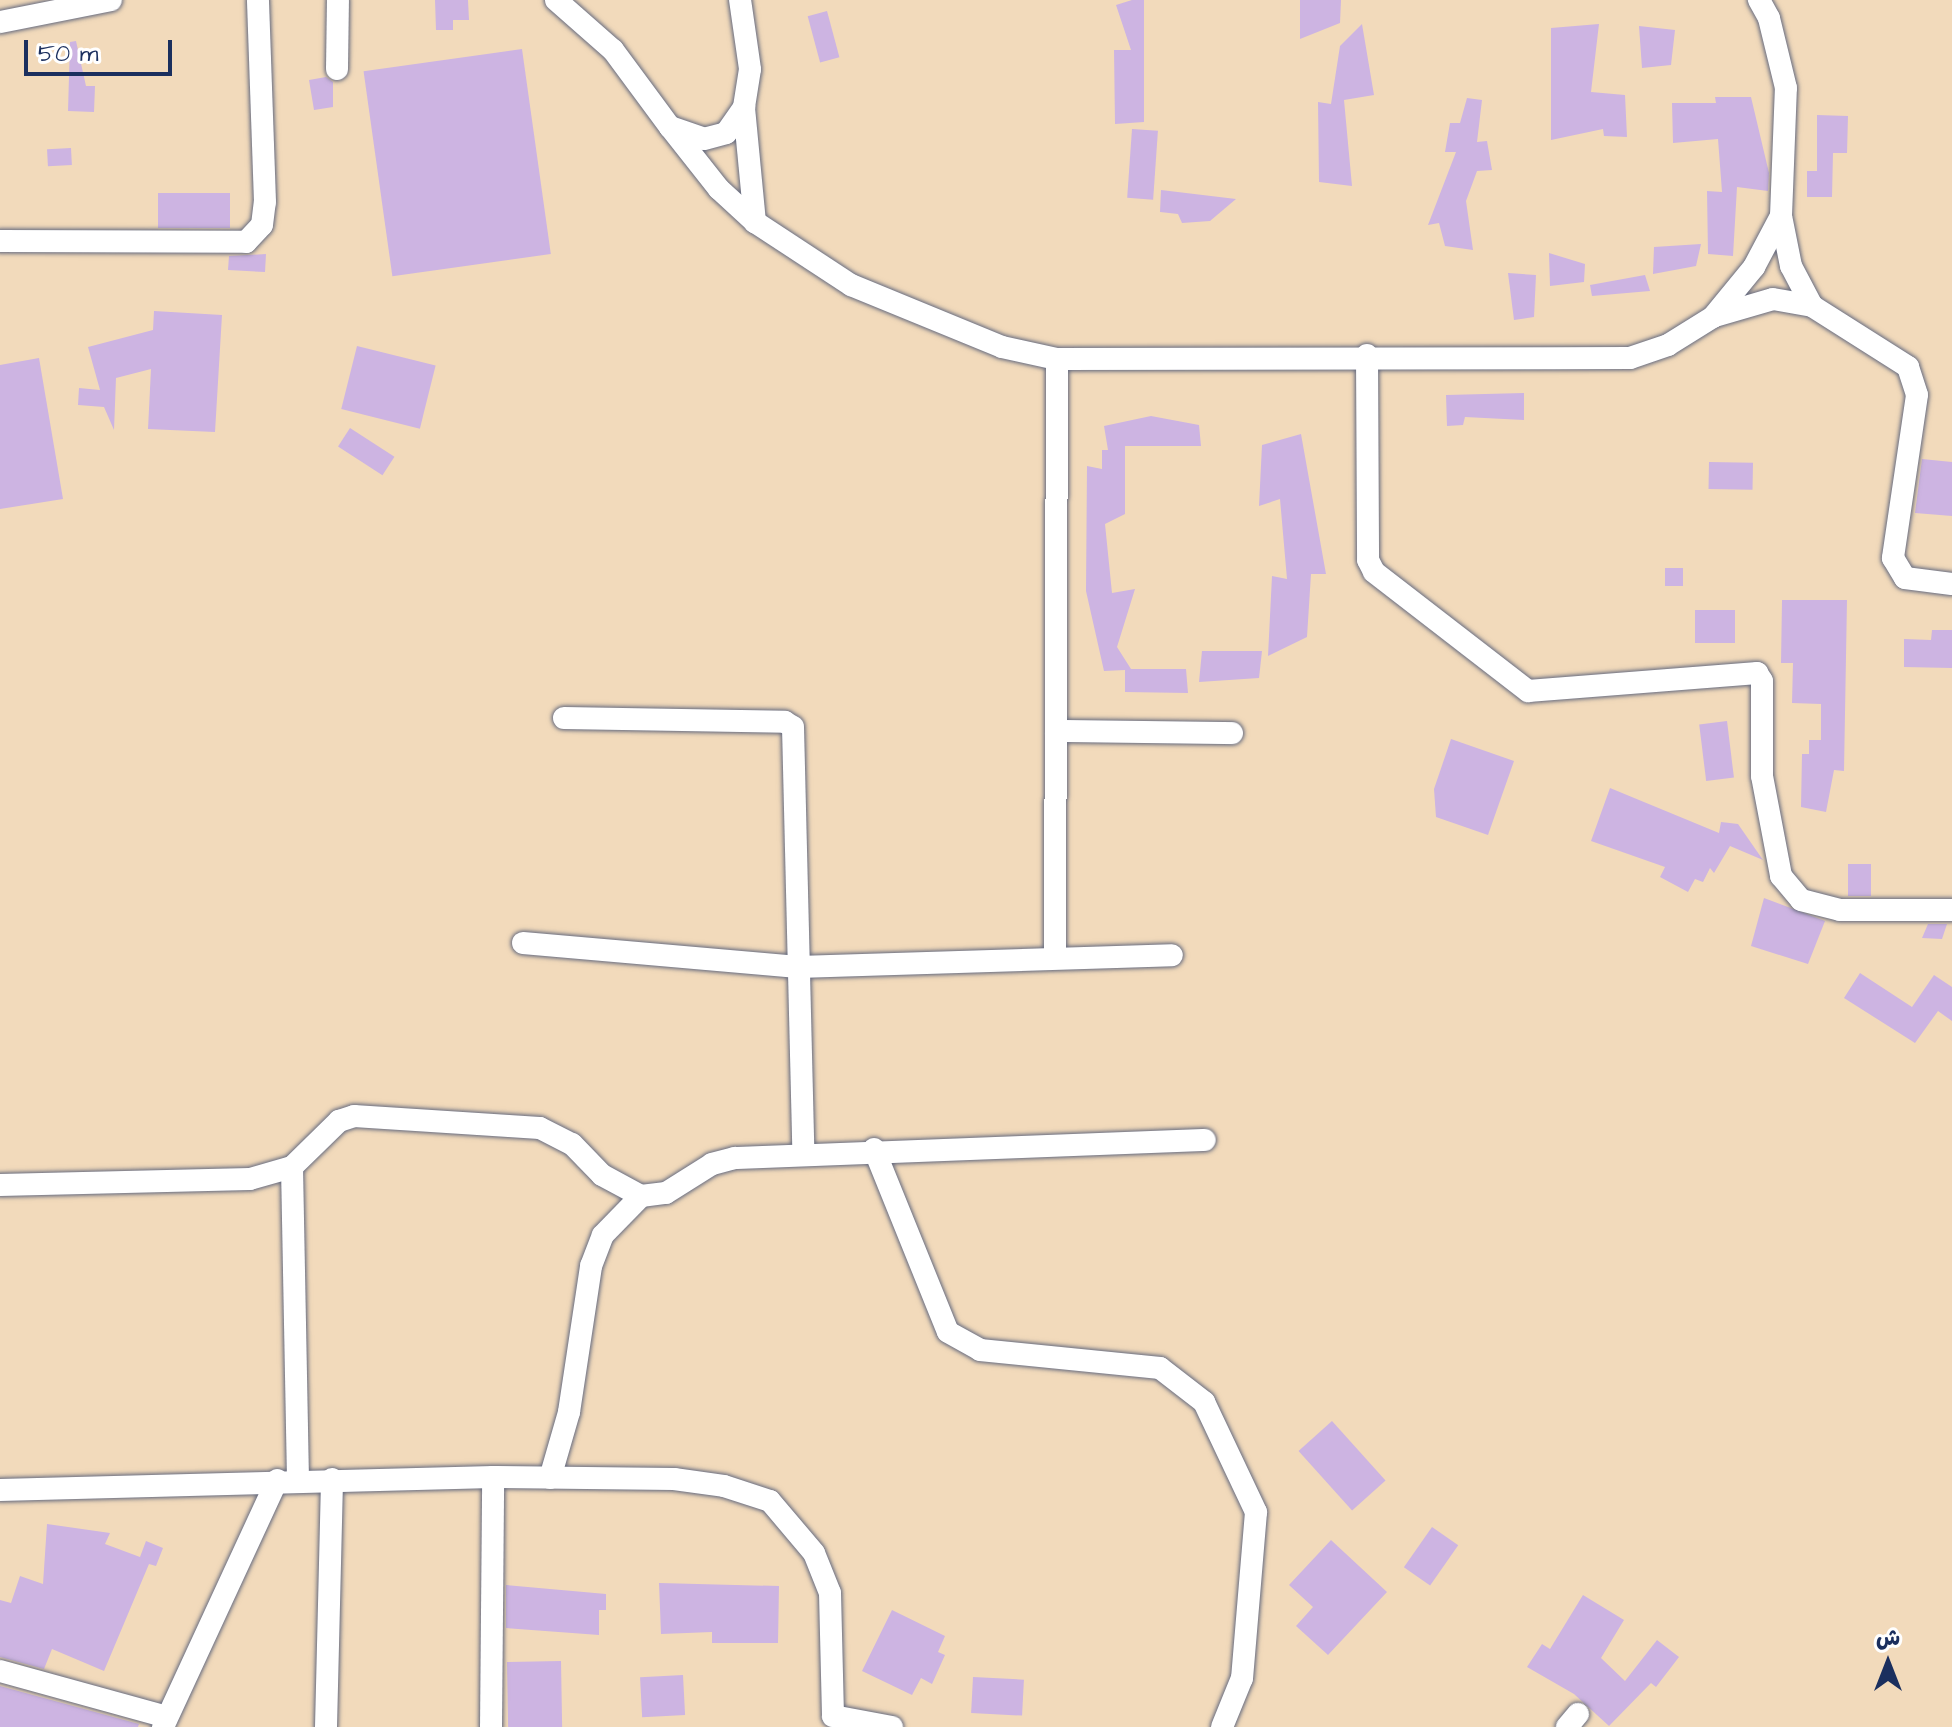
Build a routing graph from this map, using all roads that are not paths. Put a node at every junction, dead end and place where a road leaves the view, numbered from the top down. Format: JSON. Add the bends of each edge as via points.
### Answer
{"nodes":[{"id":1,"x":111,"y":0,"type":"edge"},
{"id":2,"x":258,"y":0,"type":"edge"},
{"id":3,"x":338,"y":0,"type":"edge"},
{"id":4,"x":556,"y":0,"type":"edge"},
{"id":5,"x":740,"y":0,"type":"edge"},
{"id":6,"x":1759,"y":0,"type":"edge"},
{"id":7,"x":0,"y":22,"type":"edge"},
{"id":8,"x":337,"y":69,"type":"dead end"},
{"id":9,"x":744,"y":107,"type":"junction"},
{"id":10,"x":670,"y":127,"type":"junction"},
{"id":11,"x":1781,"y":216,"type":"junction"},
{"id":12,"x":755,"y":222,"type":"junction"},
{"id":13,"x":0,"y":241,"type":"edge"},
{"id":14,"x":1812,"y":306,"type":"junction"},
{"id":15,"x":1713,"y":317,"type":"junction"},
{"id":16,"x":1367,"y":355,"type":"junction"},
{"id":17,"x":1057,"y":359,"type":"junction"},
{"id":18,"x":1952,"y":584,"type":"edge"},
{"id":19,"x":564,"y":718,"type":"dead end"},
{"id":20,"x":1056,"y":731,"type":"junction"},
{"id":21,"x":1232,"y":733,"type":"dead end"},
{"id":22,"x":1952,"y":910,"type":"edge"},
{"id":23,"x":523,"y":943,"type":"dead end"},
{"id":24,"x":1172,"y":955,"type":"dead end"},
{"id":25,"x":1055,"y":956,"type":"junction"},
{"id":26,"x":798,"y":967,"type":"junction"},
{"id":27,"x":1205,"y":1140,"type":"dead end"},
{"id":28,"x":874,"y":1149,"type":"junction"},
{"id":29,"x":803,"y":1151,"type":"junction"},
{"id":30,"x":292,"y":1167,"type":"junction"},
{"id":31,"x":0,"y":1185,"type":"edge"},
{"id":32,"x":641,"y":1196,"type":"junction"},
{"id":33,"x":493,"y":1477,"type":"junction"},
{"id":34,"x":550,"y":1478,"type":"junction"},
{"id":35,"x":332,"y":1479,"type":"junction"},
{"id":36,"x":287,"y":1480,"type":"junction"},
{"id":37,"x":0,"y":1490,"type":"edge"},
{"id":38,"x":0,"y":1671,"type":"edge"},
{"id":39,"x":165,"y":1722,"type":"edge"},
{"id":40,"x":832,"y":1722,"type":"edge"},
{"id":41,"x":326,"y":1727,"type":"edge"},
{"id":42,"x":491,"y":1727,"type":"edge"},
{"id":43,"x":892,"y":1727,"type":"edge"},
{"id":44,"x":1222,"y":1727,"type":"edge"}],
"edges":[{"from":1,"to":7,"type":"street"},
{"from":2,"to":13,"type":"street","via":[[265,202],[262,225],[246,242]]},
{"from":3,"to":8,"type":"street"},
{"from":4,"to":10,"type":"street","via":[[613,50]]},
{"from":5,"to":9,"type":"street","via":[[750,69]]},
{"from":6,"to":11,"type":"street","via":[[1769,18],[1786,88]]},
{"from":9,"to":10,"type":"street","via":[[736,123],[704,139]]},
{"from":9,"to":12,"type":"street"},
{"from":10,"to":12,"type":"street","via":[[719,189]]},
{"from":11,"to":14,"type":"street","via":[[1791,266]]},
{"from":11,"to":15,"type":"street","via":[[1754,267]]},
{"from":12,"to":17,"type":"street","via":[[851,285],[1002,347]]},
{"from":14,"to":15,"type":"street","via":[[1773,299]]},
{"from":14,"to":18,"type":"street","via":[[1908,367],[1917,395],[1893,558],[1905,578]]},
{"from":15,"to":16,"type":"street","via":[[1668,345],[1630,358]]},
{"from":16,"to":17,"type":"street"},
{"from":16,"to":22,"type":"street","via":[[1368,560],[1374,572],[1528,691],[1757,673],[1762,681],[1762,776],[1781,876],[1801,900],[1840,910]]},
{"from":17,"to":20,"type":"street"},
{"from":19,"to":26,"type":"street","via":[[785,722],[793,727]]},
{"from":20,"to":21,"type":"street"},
{"from":20,"to":25,"type":"street"},
{"from":23,"to":26,"type":"street"},
{"from":24,"to":25,"type":"street"},
{"from":25,"to":26,"type":"street"},
{"from":26,"to":29,"type":"street"},
{"from":27,"to":28,"type":"street"},
{"from":28,"to":29,"type":"street"},
{"from":28,"to":44,"type":"street","via":[[948,1332],[980,1350],[1160,1368],[1204,1402],[1256,1512],[1242,1678]]},
{"from":29,"to":32,"type":"street","via":[[712,1164],[666,1193]]},
{"from":30,"to":31,"type":"street","via":[[250,1179]]},
{"from":30,"to":32,"type":"street","via":[[339,1121],[354,1116],[540,1128],[572,1144],[602,1175]]},
{"from":30,"to":36,"type":"street"},
{"from":32,"to":34,"type":"street","via":[[603,1235],[591,1266],[569,1412]]},
{"from":33,"to":34,"type":"street"},
{"from":33,"to":35,"type":"street"},
{"from":33,"to":42,"type":"street"},
{"from":34,"to":40,"type":"street","via":[[674,1479],[770,1501],[814,1553],[830,1593]]},
{"from":35,"to":36,"type":"street"},
{"from":35,"to":41,"type":"street"},
{"from":36,"to":37,"type":"street"},
{"from":36,"to":39,"type":"street"},
{"from":38,"to":39,"type":"street"},
{"from":40,"to":43,"type":"street"}]}
